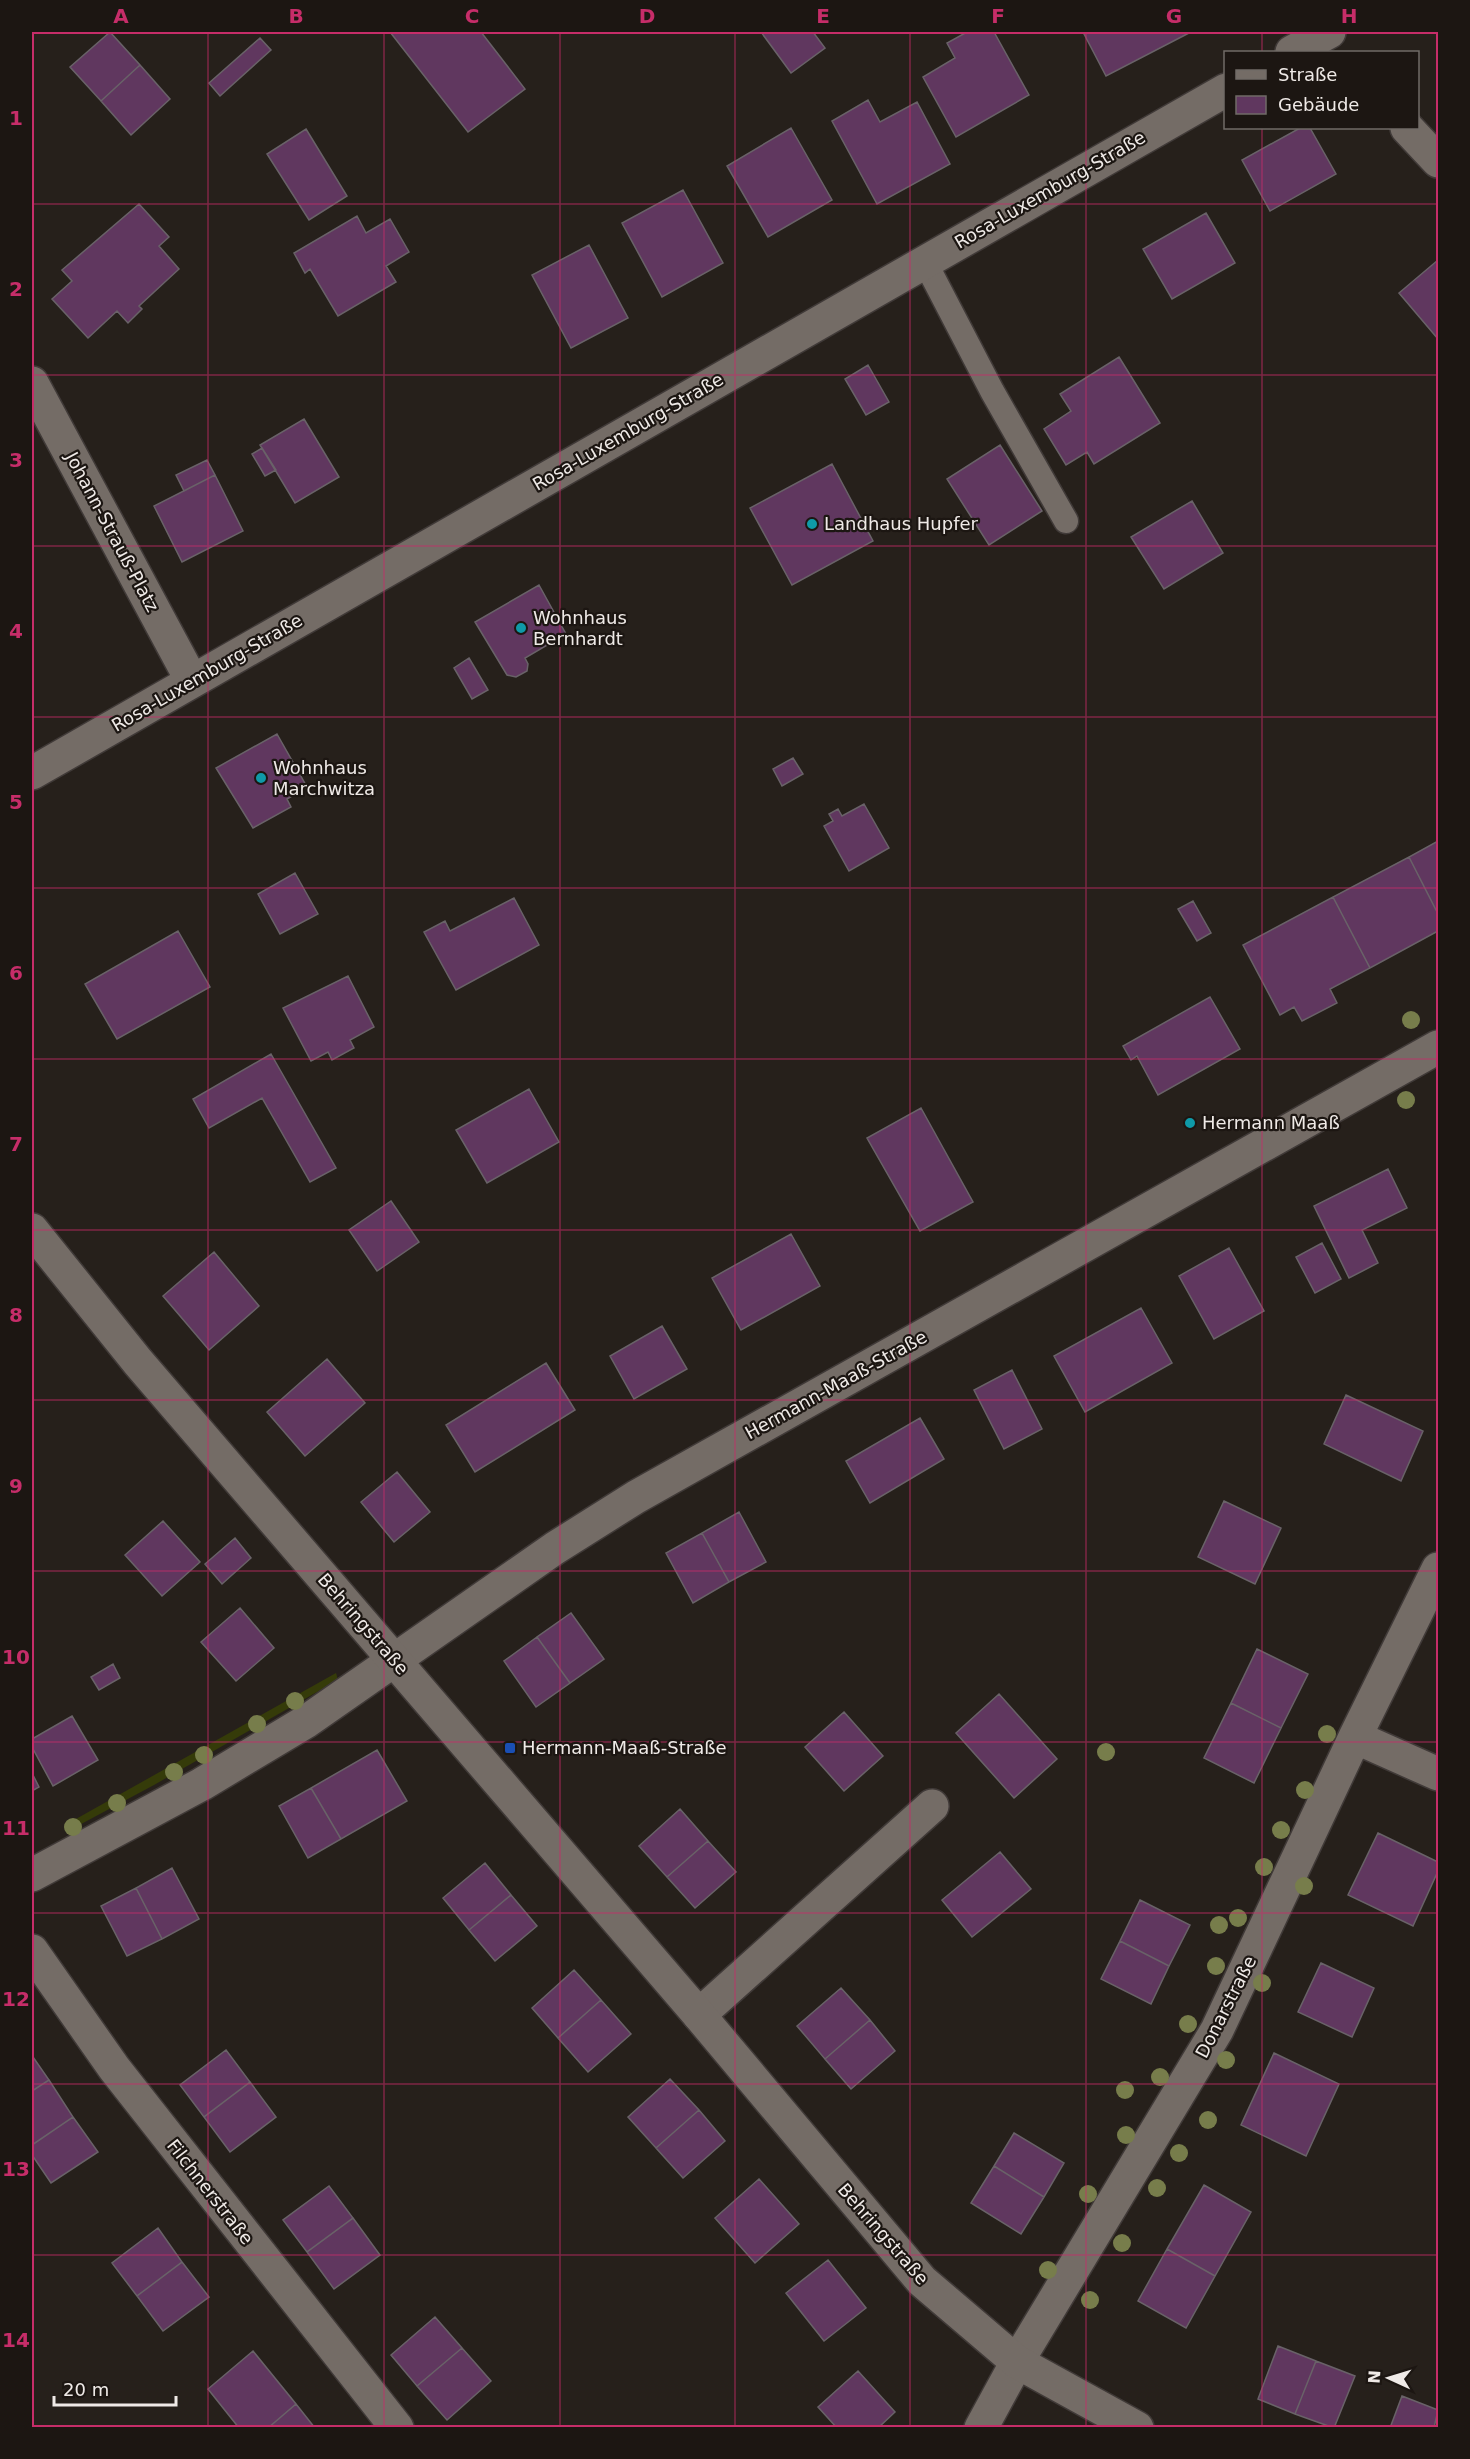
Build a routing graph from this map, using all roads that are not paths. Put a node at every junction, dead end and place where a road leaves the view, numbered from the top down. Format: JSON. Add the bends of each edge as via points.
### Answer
{"nodes":[{"id":1,"x":1327,"y":38,"type":"edge"},
{"id":2,"x":1294,"y":51,"type":"edge"},
{"id":3,"x":1224,"y":91,"type":"edge"},
{"id":4,"x":1408,"y":129,"type":"edge"},
{"id":5,"x":1438,"y":161,"type":"edge"},
{"id":6,"x":925,"y":262,"type":"junction"},
{"id":7,"x":32,"y":383,"type":"edge"},
{"id":8,"x":1066,"y":521,"type":"dead end"},
{"id":9,"x":192,"y":681,"type":"junction"},
{"id":10,"x":32,"y":773,"type":"edge"},
{"id":11,"x":1435,"y":1058,"type":"edge"},
{"id":12,"x":32,"y":1230,"type":"edge"},
{"id":13,"x":1438,"y":1569,"type":"edge"},
{"id":14,"x":395,"y":1662,"type":"junction"},
{"id":15,"x":1355,"y":1737,"type":"junction"},
{"id":16,"x":1438,"y":1774,"type":"edge"},
{"id":17,"x":932,"y":1806,"type":"dead end"},
{"id":18,"x":32,"y":1875,"type":"edge"},
{"id":19,"x":32,"y":1952,"type":"edge"},
{"id":20,"x":699,"y":2015,"type":"junction"},
{"id":21,"x":1017,"y":2362,"type":"junction"},
{"id":22,"x":397,"y":2427,"type":"edge"},
{"id":23,"x":981,"y":2427,"type":"edge"},
{"id":24,"x":1137,"y":2427,"type":"edge"}],
"edges":[{"from":1,"to":2,"type":"street"},
{"from":3,"to":6,"type":"street","name":"Rosa-Luxemburg-Straße"},
{"from":4,"to":5,"type":"street"},
{"from":6,"to":8,"type":"lane"},
{"from":6,"to":9,"type":"street","name":"Rosa-Luxemburg-Straße"},
{"from":7,"to":9,"type":"street","name":"Johann-Strauß-Platz"},
{"from":9,"to":10,"type":"street","name":"Rosa-Luxemburg-Straße"},
{"from":11,"to":14,"type":"street","name":"Hermann-Maaß-Straße","via":[[636,1497],[555,1548]]},
{"from":12,"to":14,"type":"street","name":"Behringstraße","via":[[138,1362]]},
{"from":13,"to":15,"type":"street","name":"Donarstraße"},
{"from":14,"to":18,"type":"street","name":"Hermann-Maaß-Straße","via":[[202,1784]]},
{"from":14,"to":20,"type":"street","name":"Behringstraße"},
{"from":15,"to":16,"type":"street"},
{"from":15,"to":21,"type":"street","name":"Donarstraße","via":[[1217,2030]]},
{"from":17,"to":20,"type":"street"},
{"from":19,"to":22,"type":"street","name":"Filchnerstraße","via":[[114,2068]]},
{"from":20,"to":21,"type":"street","name":"Behringstraße","via":[[922,2280]]},
{"from":21,"to":23,"type":"street","name":"Donarstraße"},
{"from":21,"to":24,"type":"street","name":"Behringstraße"}]}
